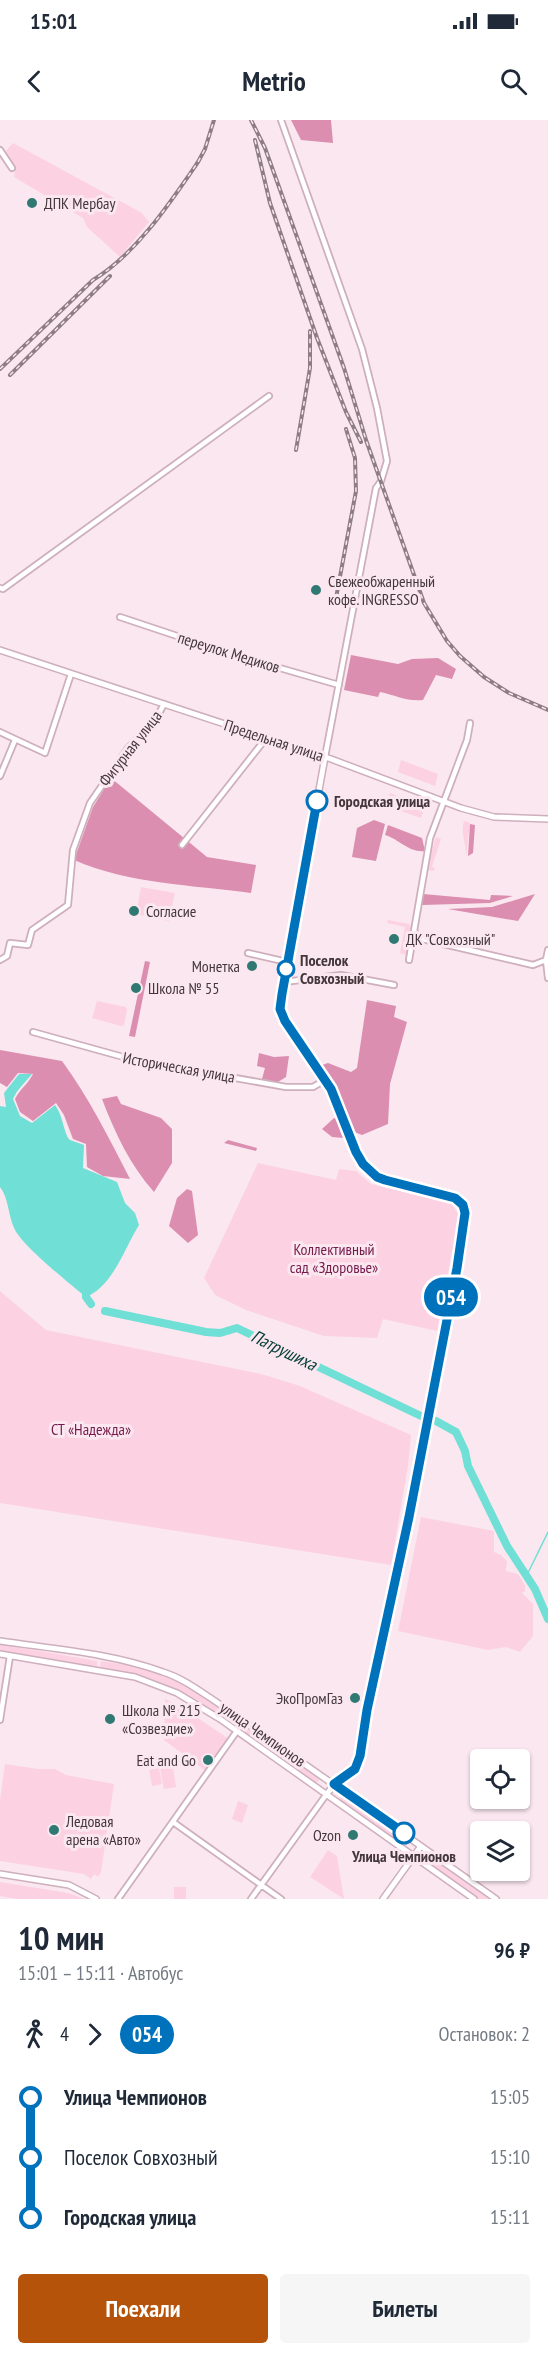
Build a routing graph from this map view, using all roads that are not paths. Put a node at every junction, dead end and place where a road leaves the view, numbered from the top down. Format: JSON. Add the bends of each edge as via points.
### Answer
{"nodes":[{"id":1,"x":281,"y":120,"type":"edge"},
{"id":2,"x":0,"y":150,"type":"edge"},
{"id":3,"x":12,"y":168,"type":"dead end"},
{"id":4,"x":269,"y":396,"type":"dead end"},
{"id":5,"x":0,"y":588,"type":"edge"},
{"id":6,"x":120,"y":617,"type":"dead end"},
{"id":7,"x":0,"y":650,"type":"edge"},
{"id":8,"x":71,"y":674,"type":"junction"},
{"id":9,"x":339,"y":685,"type":"junction"},
{"id":10,"x":164,"y":704,"type":"junction"},
{"id":11,"x":470,"y":723,"type":"dead end"},
{"id":12,"x":0,"y":732,"type":"edge"},
{"id":13,"x":267,"y":737,"type":"junction"},
{"id":14,"x":15,"y":740,"type":"junction"},
{"id":15,"x":325,"y":757,"type":"junction"},
{"id":16,"x":0,"y":776,"type":"edge"},
{"id":17,"x":443,"y":802,"type":"junction"},
{"id":18,"x":548,"y":819,"type":"edge"},
{"id":19,"x":182,"y":845,"type":"dead end"},
{"id":20,"x":415,"y":931,"type":"junction"},
{"id":21,"x":548,"y":950,"type":"edge"},
{"id":22,"x":249,"y":953,"type":"dead end"},
{"id":23,"x":0,"y":960,"type":"edge"},
{"id":24,"x":409,"y":960,"type":"dead end"},
{"id":25,"x":546,"y":960,"type":"junction"},
{"id":26,"x":287,"y":962,"type":"junction"},
{"id":27,"x":548,"y":978,"type":"edge"},
{"id":28,"x":284,"y":982,"type":"junction"},
{"id":29,"x":394,"y":985,"type":"dead end"},
{"id":30,"x":33,"y":1032,"type":"dead end"},
{"id":31,"x":325,"y":1080,"type":"junction"},
{"id":32,"x":0,"y":1641,"type":"edge"},
{"id":33,"x":0,"y":1654,"type":"edge"},
{"id":34,"x":9,"y":1656,"type":"junction"},
{"id":35,"x":0,"y":1720,"type":"edge"},
{"id":36,"x":237,"y":1731,"type":"junction"},
{"id":37,"x":334,"y":1784,"type":"junction"},
{"id":38,"x":326,"y":1795,"type":"junction"},
{"id":39,"x":173,"y":1822,"type":"junction"},
{"id":40,"x":421,"y":1846,"type":"junction"},
{"id":41,"x":413,"y":1856,"type":"junction"},
{"id":42,"x":0,"y":1874,"type":"edge"},
{"id":43,"x":261,"y":1885,"type":"junction"},
{"id":44,"x":96,"y":1899,"type":"edge"},
{"id":45,"x":118,"y":1899,"type":"edge"},
{"id":46,"x":251,"y":1899,"type":"edge"},
{"id":47,"x":281,"y":1899,"type":"edge"},
{"id":48,"x":383,"y":1899,"type":"edge"},
{"id":49,"x":474,"y":1899,"type":"edge"},
{"id":50,"x":496,"y":1899,"type":"edge"}],
"edges":[{"from":1,"to":9,"type":"street","via":[[362,349],[387,460],[375,488]]},
{"from":2,"to":3,"type":"street"},
{"from":4,"to":5,"type":"street"},
{"from":6,"to":9,"type":"street","name":"переулок Медиков"},
{"from":7,"to":8,"type":"street","name":"Предельная улица"},
{"from":8,"to":10,"type":"street","name":"Предельная улица"},
{"from":8,"to":14,"type":"street","via":[[45,753]]},
{"from":9,"to":15,"type":"street"},
{"from":10,"to":13,"type":"street","name":"Предельная улица"},
{"from":10,"to":23,"type":"street","name":"Фигурная улица","via":[[90,804],[73,850],[68,905],[32,930],[28,945],[10,943],[7,956]]},
{"from":11,"to":17,"type":"street"},
{"from":12,"to":14,"type":"street"},
{"from":13,"to":15,"type":"street","name":"Предельная улица"},
{"from":13,"to":19,"type":"street"},
{"from":14,"to":16,"type":"street"},
{"from":15,"to":17,"type":"street","name":"Предельная улица"},
{"from":15,"to":26,"type":"street"},
{"from":17,"to":18,"type":"street","name":"Предельная улица","via":[[494,817]]},
{"from":17,"to":20,"type":"street","via":[[430,838]]},
{"from":20,"to":24,"type":"street"},
{"from":20,"to":25,"type":"street","via":[[418,938],[510,960],[533,964]]},
{"from":21,"to":25,"type":"street"},
{"from":22,"to":26,"type":"street"},
{"from":25,"to":27,"type":"street"},
{"from":26,"to":28,"type":"street"},
{"from":28,"to":29,"type":"street","via":[[341,975]]},
{"from":28,"to":31,"type":"street","via":[[282,1014]]},
{"from":30,"to":31,"type":"street","name":"Историческая улица","via":[[134,1060],[286,1087],[314,1087]]},
{"from":31,"to":37,"type":"street","via":[[336,1098],[359,1160],[367,1169],[385,1180],[448,1195],[465,1209],[429,1413],[358,1763]]},
{"from":32,"to":37,"type":"street","name":"улица Чемпионов","via":[[121,1661],[173,1676]]},
{"from":33,"to":34,"type":"street","name":"улица Чемпионов"},
{"from":34,"to":35,"type":"street"},
{"from":34,"to":36,"type":"street","name":"улица Чемпионов","via":[[144,1680],[191,1700]]},
{"from":36,"to":38,"type":"street","name":"улица Чемпионов"},
{"from":36,"to":39,"type":"street"},
{"from":37,"to":38,"type":"street"},
{"from":37,"to":40,"type":"street","name":"улица Чемпионов"},
{"from":38,"to":41,"type":"street","name":"улица Чемпионов"},
{"from":38,"to":43,"type":"street"},
{"from":39,"to":43,"type":"street"},
{"from":39,"to":45,"type":"street"},
{"from":40,"to":41,"type":"street"},
{"from":40,"to":50,"type":"street","name":"улица Чемпионов"},
{"from":41,"to":48,"type":"street"},
{"from":41,"to":49,"type":"street","name":"улица Чемпионов"},
{"from":42,"to":44,"type":"street","via":[[69,1885]]},
{"from":43,"to":46,"type":"street"},
{"from":43,"to":47,"type":"street"}]}
